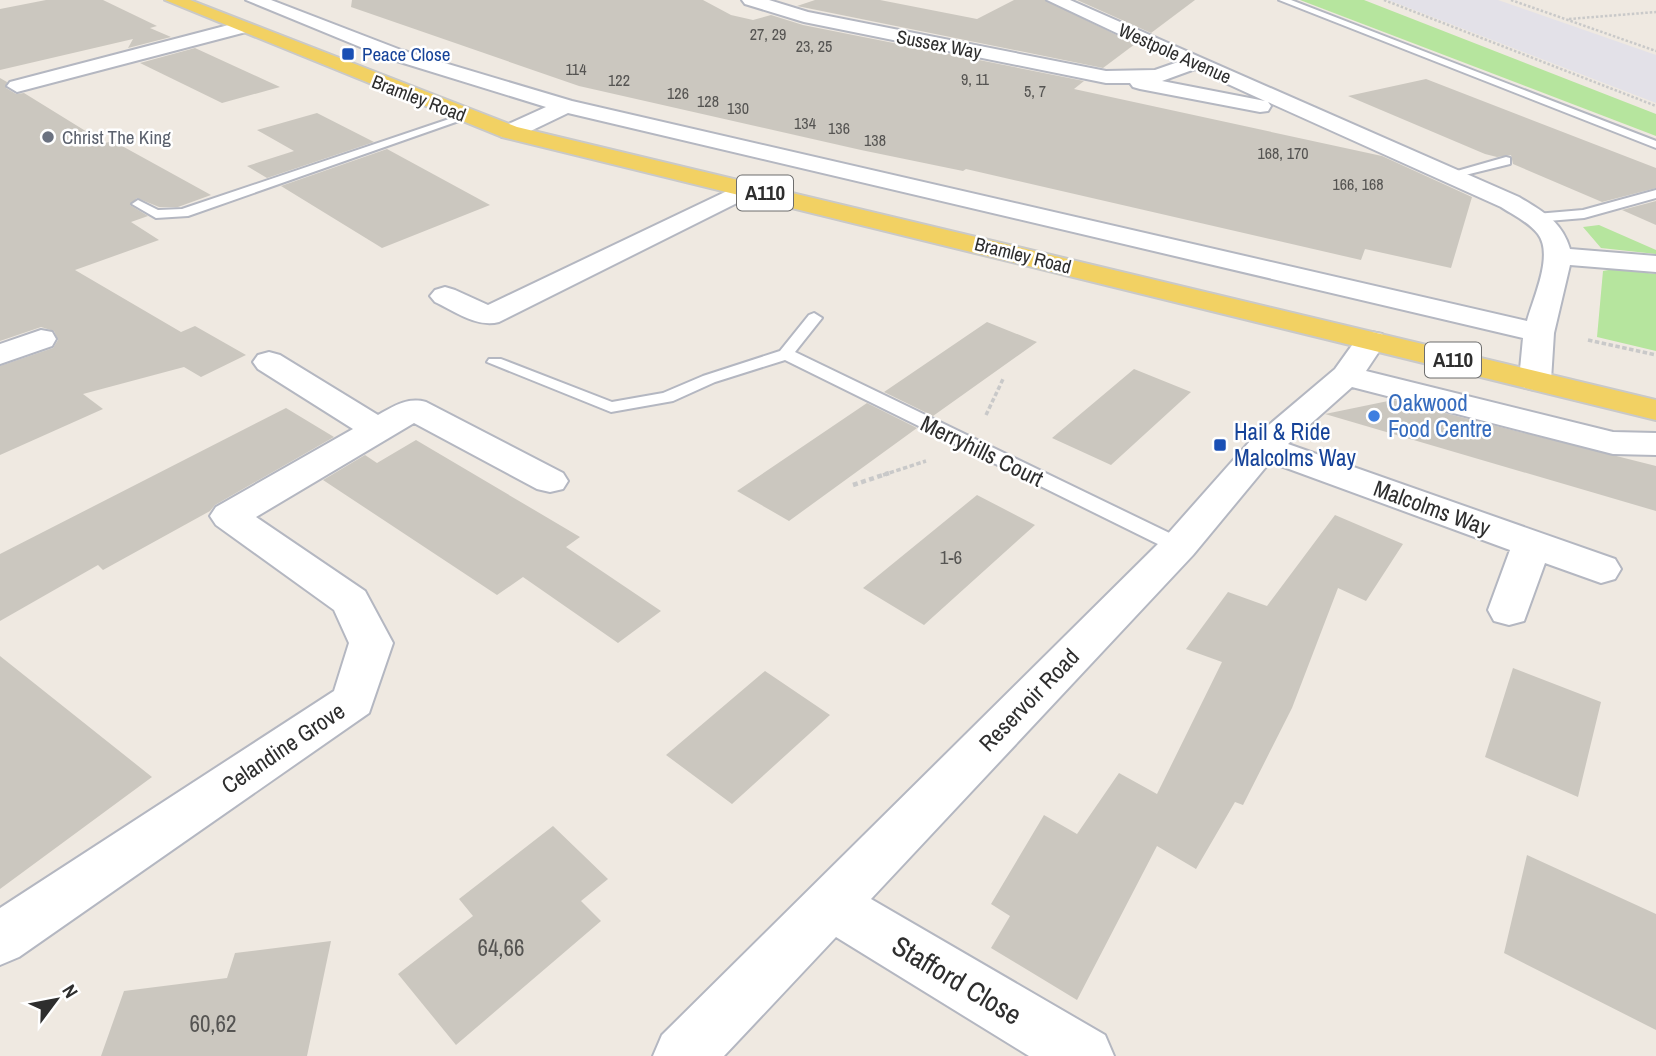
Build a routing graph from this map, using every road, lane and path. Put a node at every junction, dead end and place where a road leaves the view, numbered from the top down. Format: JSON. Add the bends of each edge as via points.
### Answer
{"nodes":[{"id":1,"x":174,"y":0,"type":"edge"},
{"id":2,"x":751,"y":0,"type":"edge"},
{"id":3,"x":1056,"y":0,"type":"edge"},
{"id":4,"x":1283,"y":0,"type":"edge"},
{"id":5,"x":1384,"y":0,"type":"edge"},
{"id":6,"x":1511,"y":0,"type":"edge"},
{"id":7,"x":265,"y":4,"type":"edge"},
{"id":8,"x":1656,"y":12,"type":"edge"},
{"id":9,"x":1565,"y":19,"type":"junction"},
{"id":10,"x":232,"y":24,"type":"junction"},
{"id":11,"x":1656,"y":51,"type":"edge"},
{"id":12,"x":1196,"y":62,"type":"junction"},
{"id":13,"x":1129,"y":78,"type":"junction"},
{"id":14,"x":16,"y":86,"type":"dead end"},
{"id":15,"x":566,"y":106,"type":"junction"},
{"id":16,"x":1294,"y":106,"type":"junction"},
{"id":17,"x":1656,"y":106,"type":"edge"},
{"id":18,"x":466,"y":117,"type":"junction"},
{"id":19,"x":510,"y":132,"type":"junction"},
{"id":20,"x":1656,"y":145,"type":"edge"},
{"id":21,"x":1506,"y":161,"type":"dead end"},
{"id":22,"x":1449,"y":175,"type":"junction"},
{"id":23,"x":746,"y":189,"type":"junction"},
{"id":24,"x":1656,"y":194,"type":"edge"},
{"id":25,"x":138,"y":204,"type":"dead end"},
{"id":26,"x":1536,"y":218,"type":"junction"},
{"id":27,"x":1558,"y":256,"type":"junction"},
{"id":28,"x":1656,"y":264,"type":"edge"},
{"id":29,"x":445,"y":296,"type":"dead end"},
{"id":30,"x":814,"y":318,"type":"dead end"},
{"id":31,"x":1539,"y":333,"type":"junction"},
{"id":32,"x":41,"y":339,"type":"dead end"},
{"id":33,"x":1588,"y":340,"type":"dead end"},
{"id":34,"x":0,"y":355,"type":"edge"},
{"id":35,"x":786,"y":355,"type":"junction"},
{"id":36,"x":1656,"y":355,"type":"edge"},
{"id":37,"x":1359,"y":358,"type":"junction"},
{"id":38,"x":269,"y":362,"type":"dead end"},
{"id":39,"x":495,"y":362,"type":"dead end"},
{"id":40,"x":1535,"y":380,"type":"junction"},
{"id":41,"x":1656,"y":410,"type":"edge"},
{"id":42,"x":377,"y":429,"type":"junction"},
{"id":43,"x":1656,"y":444,"type":"edge"},
{"id":44,"x":1263,"y":447,"type":"junction"},
{"id":45,"x":550,"y":481,"type":"dead end"},
{"id":46,"x":1532,"y":544,"type":"junction"},
{"id":47,"x":1179,"y":547,"type":"junction"},
{"id":48,"x":1601,"y":569,"type":"dead end"},
{"id":49,"x":1508,"y":610,"type":"dead end"},
{"id":50,"x":830,"y":904,"type":"junction"},
{"id":51,"x":0,"y":939,"type":"edge"},
{"id":52,"x":683,"y":1056,"type":"edge"},
{"id":53,"x":1084,"y":1056,"type":"edge"}],
"edges":[{"from":1,"to":10,"type":"main road","name":"Bramley Road","number":"A110"},
{"from":2,"to":13,"type":"street","name":"Sussex Way","via":[[877,33]]},
{"from":3,"to":12,"type":"street","name":"Westpole Avenue"},
{"from":4,"to":20,"type":"lane"},
{"from":5,"to":17,"type":"path"},
{"from":6,"to":9,"type":"path"},
{"from":7,"to":10,"type":"street"},
{"from":7,"to":15,"type":"street","name":"Bramley Road","via":[[394,54]]},
{"from":8,"to":9,"type":"path"},
{"from":9,"to":11,"type":"path"},
{"from":10,"to":14,"type":"street"},
{"from":10,"to":18,"type":"main road","name":"Bramley Road","number":"A110"},
{"from":12,"to":13,"type":"street","name":"Sussex Way","via":[[1166,74]]},
{"from":12,"to":16,"type":"street","name":"Westpole Avenue"},
{"from":13,"to":16,"type":"street","name":"Sussex Way","via":[[1257,106]]},
{"from":15,"to":19,"type":"street"},
{"from":15,"to":31,"type":"street","name":"Bramley Road"},
{"from":16,"to":22,"type":"street"},
{"from":18,"to":19,"type":"main road","name":"Bramley Road","number":"A110"},
{"from":18,"to":25,"type":"lane","via":[[183,213],[156,214]]},
{"from":19,"to":23,"type":"main road","name":"Bramley Road","number":"A110"},
{"from":21,"to":22,"type":"lane"},
{"from":22,"to":26,"type":"street"},
{"from":23,"to":29,"type":"street","via":[[488,316]]},
{"from":23,"to":37,"type":"main road","name":"Bramley Road","number":"A110"},
{"from":24,"to":26,"type":"lane","via":[[1584,214]]},
{"from":26,"to":27,"type":"street","via":[[1552,233]]},
{"from":27,"to":28,"type":"street"},
{"from":27,"to":31,"type":"street"},
{"from":30,"to":35,"type":"lane"},
{"from":31,"to":40,"type":"street"},
{"from":32,"to":34,"type":"street"},
{"from":33,"to":36,"type":"path"},
{"from":35,"to":39,"type":"lane","via":[[667,397],[611,407]]},
{"from":35,"to":47,"type":"lane","name":"Merryhills Court"},
{"from":37,"to":40,"type":"main road","name":"Bramley Road","number":"A110"},
{"from":37,"to":43,"type":"street","name":"Bramley Road","via":[[1613,443]]},
{"from":37,"to":44,"type":"street","name":"Reservoir Road"},
{"from":38,"to":42,"type":"street"},
{"from":40,"to":41,"type":"main road","name":"Bramley Road","number":"A110"},
{"from":42,"to":45,"type":"street","name":"Celandine Grove","via":[[414,409]]},
{"from":42,"to":51,"type":"street","name":"Celandine Grove","via":[[229,516],[349,601],[370,643],[353,701]]},
{"from":44,"to":46,"type":"street","name":"Malcolms Way"},
{"from":44,"to":47,"type":"street","name":"Reservoir Road"},
{"from":46,"to":48,"type":"street","name":"Malcolms Way"},
{"from":46,"to":49,"type":"street"},
{"from":47,"to":50,"type":"street","name":"Reservoir Road"},
{"from":50,"to":52,"type":"street","name":"Reservoir Road"},
{"from":50,"to":53,"type":"street","name":"Stafford Close"}]}
